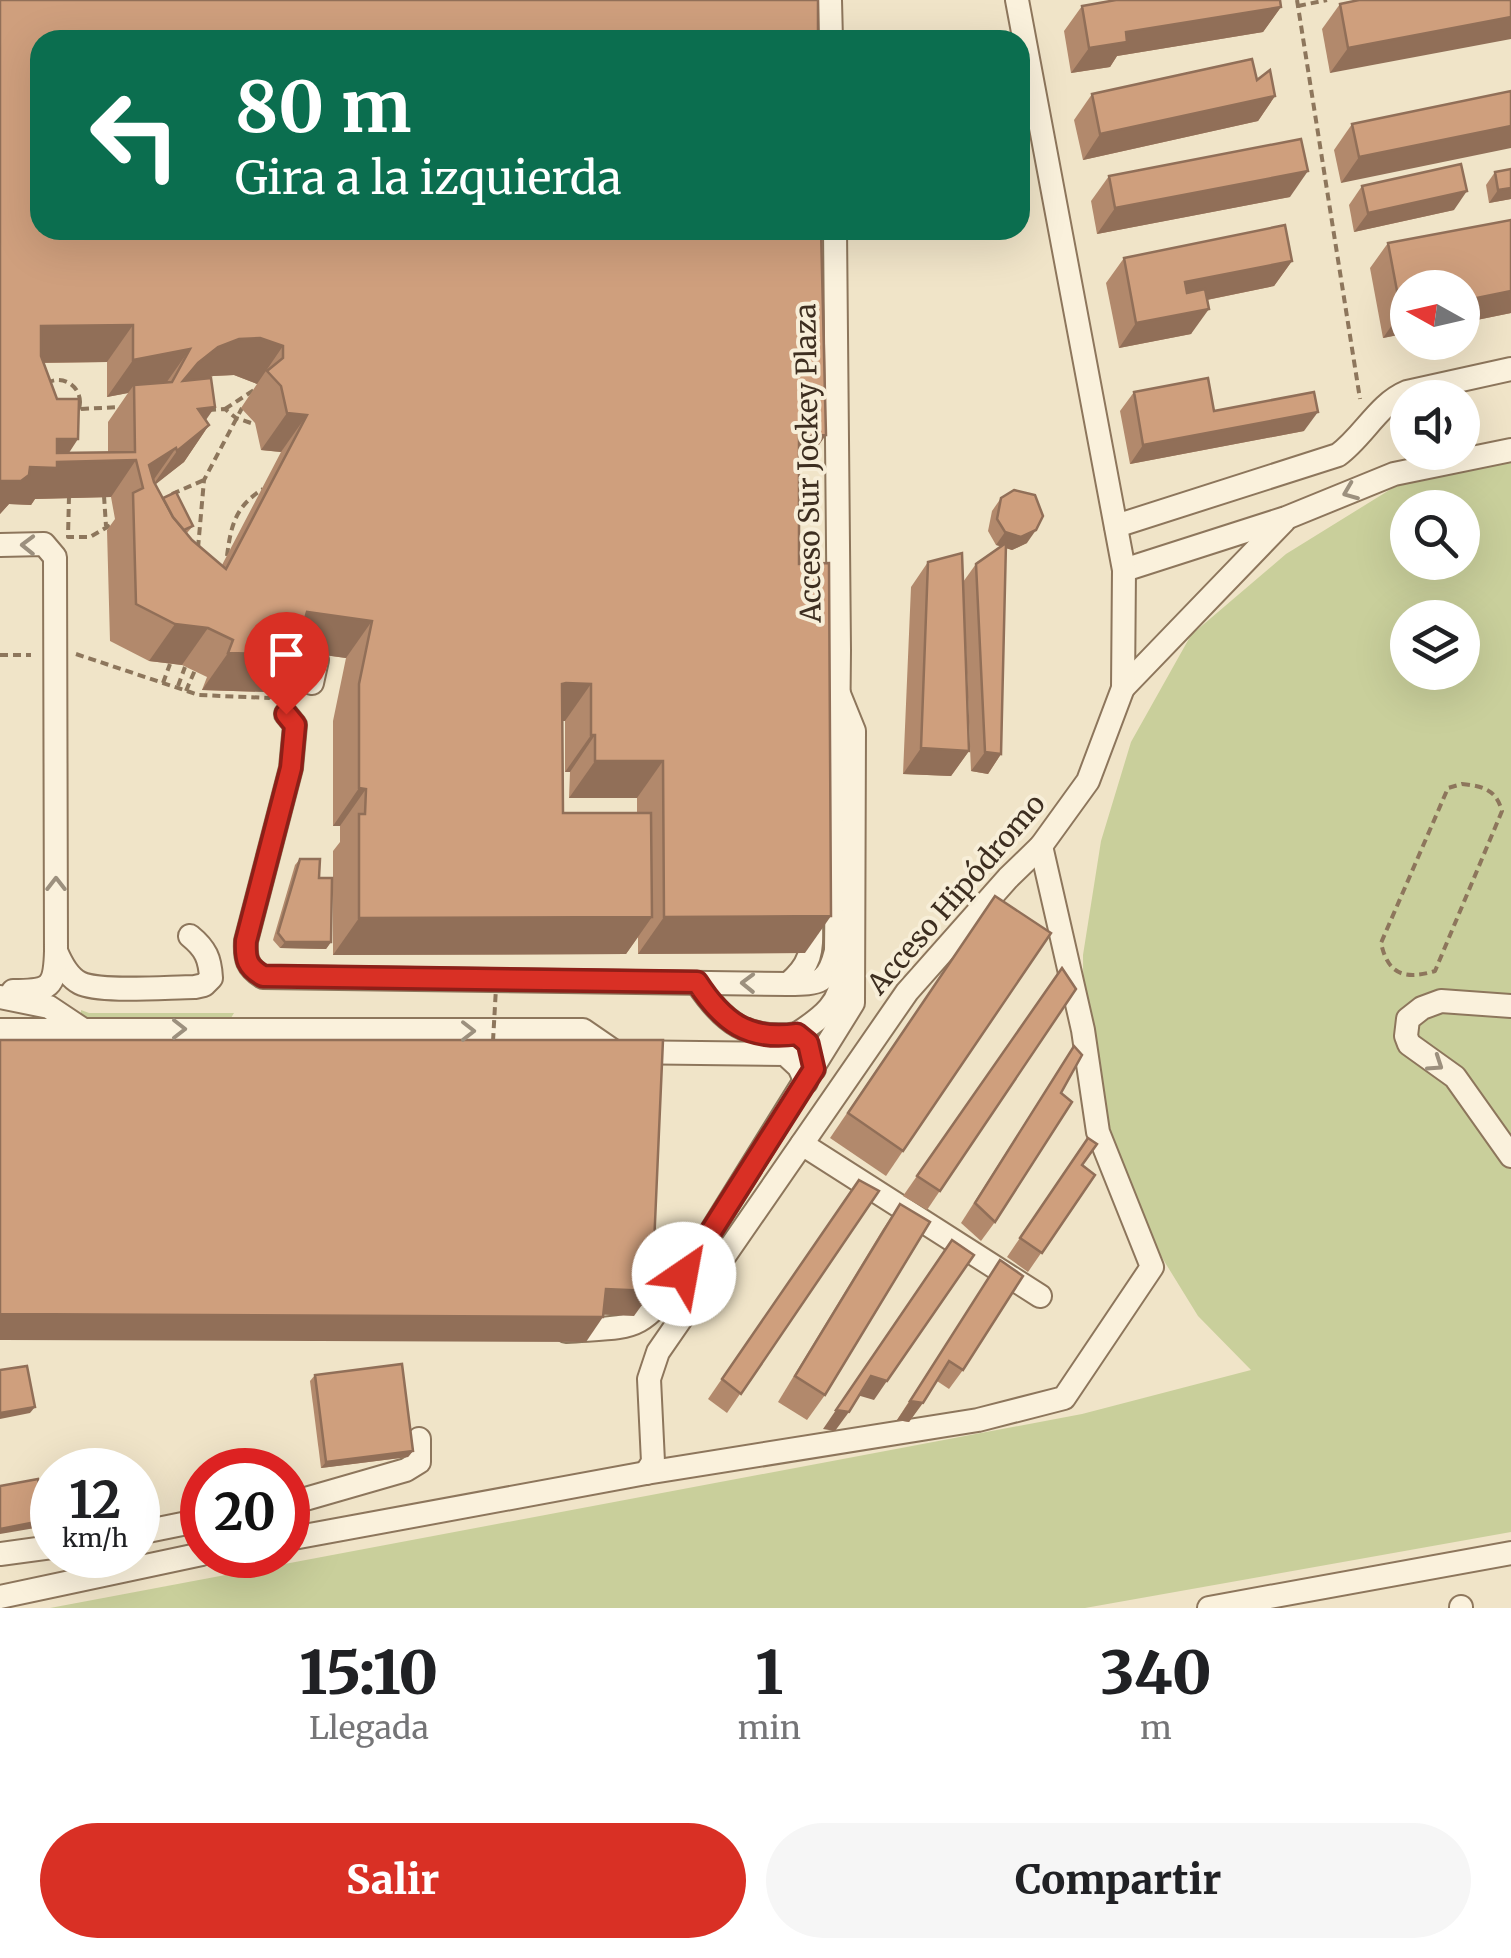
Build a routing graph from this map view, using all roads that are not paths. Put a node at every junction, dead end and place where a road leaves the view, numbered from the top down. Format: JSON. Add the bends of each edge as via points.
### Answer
{"nodes":[{"id":1,"x":830,"y":0,"type":"edge"},
{"id":2,"x":1017,"y":0,"type":"edge"},
{"id":3,"x":831,"y":30,"type":"edge"},
{"id":4,"x":1023,"y":30,"type":"edge"},
{"id":5,"x":1030,"y":69,"type":"edge"},
{"id":6,"x":836,"y":240,"type":"edge"},
{"id":7,"x":1511,"y":368,"type":"edge"},
{"id":8,"x":1511,"y":450,"type":"edge"},
{"id":9,"x":1286,"y":518,"type":"junction"},
{"id":10,"x":1116,"y":526,"type":"junction"},
{"id":11,"x":0,"y":544,"type":"edge"},
{"id":12,"x":1124,"y":570,"type":"junction"},
{"id":13,"x":1123,"y":688,"type":"junction"},
{"id":14,"x":839,"y":694,"type":"junction"},
{"id":15,"x":286,"y":714,"type":"dead end"},
{"id":16,"x":1041,"y":846,"type":"junction"},
{"id":17,"x":811,"y":900,"type":"edge"},
{"id":18,"x":190,"y":936,"type":"dead end"},
{"id":19,"x":836,"y":940,"type":"junction"},
{"id":20,"x":56,"y":951,"type":"junction"},
{"id":21,"x":697,"y":982,"type":"junction"},
{"id":22,"x":788,"y":984,"type":"junction"},
{"id":23,"x":0,"y":994,"type":"edge"},
{"id":24,"x":1511,"y":1006,"type":"edge"},
{"id":25,"x":82,"y":1029,"type":"junction"},
{"id":26,"x":0,"y":1030,"type":"edge"},
{"id":27,"x":370,"y":1031,"type":"junction"},
{"id":28,"x":797,"y":1034,"type":"junction"},
{"id":29,"x":526,"y":1053,"type":"edge"},
{"id":30,"x":581,"y":1056,"type":"edge"},
{"id":31,"x":627,"y":1066,"type":"edge"},
{"id":32,"x":807,"y":1080,"type":"junction"},
{"id":33,"x":802,"y":1144,"type":"junction"},
{"id":34,"x":1511,"y":1156,"type":"edge"},
{"id":35,"x":684,"y":1274,"type":"junction"},
{"id":36,"x":649,"y":1284,"type":"edge"},
{"id":37,"x":1040,"y":1296,"type":"dead end"},
{"id":38,"x":542,"y":1332,"type":"edge"},
{"id":39,"x":419,"y":1439,"type":"dead end"},
{"id":40,"x":646,"y":1473,"type":"junction"},
{"id":41,"x":310,"y":1499,"type":"edge"},
{"id":42,"x":310,"y":1534,"type":"edge"},
{"id":43,"x":30,"y":1550,"type":"edge"},
{"id":44,"x":1511,"y":1553,"type":"edge"},
{"id":45,"x":0,"y":1554,"type":"edge"},
{"id":46,"x":180,"y":1559,"type":"edge"},
{"id":47,"x":0,"y":1596,"type":"edge"},
{"id":48,"x":1208,"y":1608,"type":"edge"}],
"edges":[{"from":1,"to":3,"type":"street"},
{"from":2,"to":4,"type":"street","name":"Acceso Hipódromo"},
{"from":5,"to":10,"type":"street","name":"Acceso Hipódromo"},
{"from":6,"to":14,"type":"street","name":"Acceso Sur Jockey Plaza"},
{"from":7,"to":10,"type":"street","via":[[1394,397],[1338,455]]},
{"from":8,"to":9,"type":"street","one_way":true,"via":[[1394,474]]},
{"from":9,"to":12,"type":"street"},
{"from":9,"to":13,"type":"street"},
{"from":10,"to":12,"type":"street","name":"Acceso Hipódromo"},
{"from":20,"to":11,"type":"street","one_way":true,"via":[[55,557],[44,544]]},
{"from":12,"to":13,"type":"street","name":"Acceso Hipódromo"},
{"from":13,"to":16,"type":"street","name":"Acceso Hipódromo","via":[[1088,781]]},
{"from":14,"to":19,"type":"street","name":"Acceso Sur Jockey Plaza"},
{"from":14,"to":32,"type":"street","via":[[854,731],[855,985],[853,1003]]},
{"from":15,"to":21,"type":"street","via":[[295,725],[291,768],[246,941],[254,971],[282,977]]},
{"from":16,"to":33,"type":"street","name":"Acceso Hipódromo","via":[[907,992]]},
{"from":16,"to":40,"type":"street","via":[[1084,1030],[1098,1132],[1152,1266],[1064,1398],[978,1420]]},
{"from":17,"to":22,"type":"street","via":[[811,957]]},
{"from":18,"to":20,"type":"street","via":[[210,963],[211,978],[195,988],[81,984]]},
{"from":19,"to":22,"type":"street","via":[[824,980]]},
{"from":19,"to":28,"type":"street","via":[[844,952],[843,990],[825,1016]]},
{"from":20,"to":23,"type":"street","via":[[50,984]]},
{"from":22,"to":21,"type":"street","one_way":true},
{"from":21,"to":28,"type":"street","via":[[717,1012],[739,1026],[774,1037]]},
{"from":23,"to":25,"type":"street","via":[[49,1007]]},
{"from":24,"to":34,"type":"street","one_way":true,"via":[[1441,1002],[1413,1014],[1406,1028],[1409,1044],[1455,1077]]},
{"from":25,"to":26,"type":"street"},
{"from":25,"to":27,"type":"street","one_way":true},
{"from":27,"to":29,"type":"street","via":[[434,1049]]},
{"from":27,"to":32,"type":"street","one_way":true,"via":[[582,1030],[615,1052],[786,1054]]},
{"from":28,"to":32,"type":"street","via":[[808,1043]]},
{"from":30,"to":31,"type":"street"},
{"from":32,"to":35,"type":"street"},
{"from":33,"to":37,"type":"street"},
{"from":33,"to":40,"type":"street","name":"Acceso Hipódromo","via":[[658,1352],[649,1379],[653,1462]]},
{"from":35,"to":36,"type":"street"},
{"from":35,"to":38,"type":"street","via":[[655,1310],[628,1328]]},
{"from":39,"to":41,"type":"street","via":[[419,1462],[406,1470]]},
{"from":40,"to":42,"type":"street"},
{"from":43,"to":45,"type":"street"},
{"from":44,"to":48,"type":"street"},
{"from":46,"to":47,"type":"street"}]}
